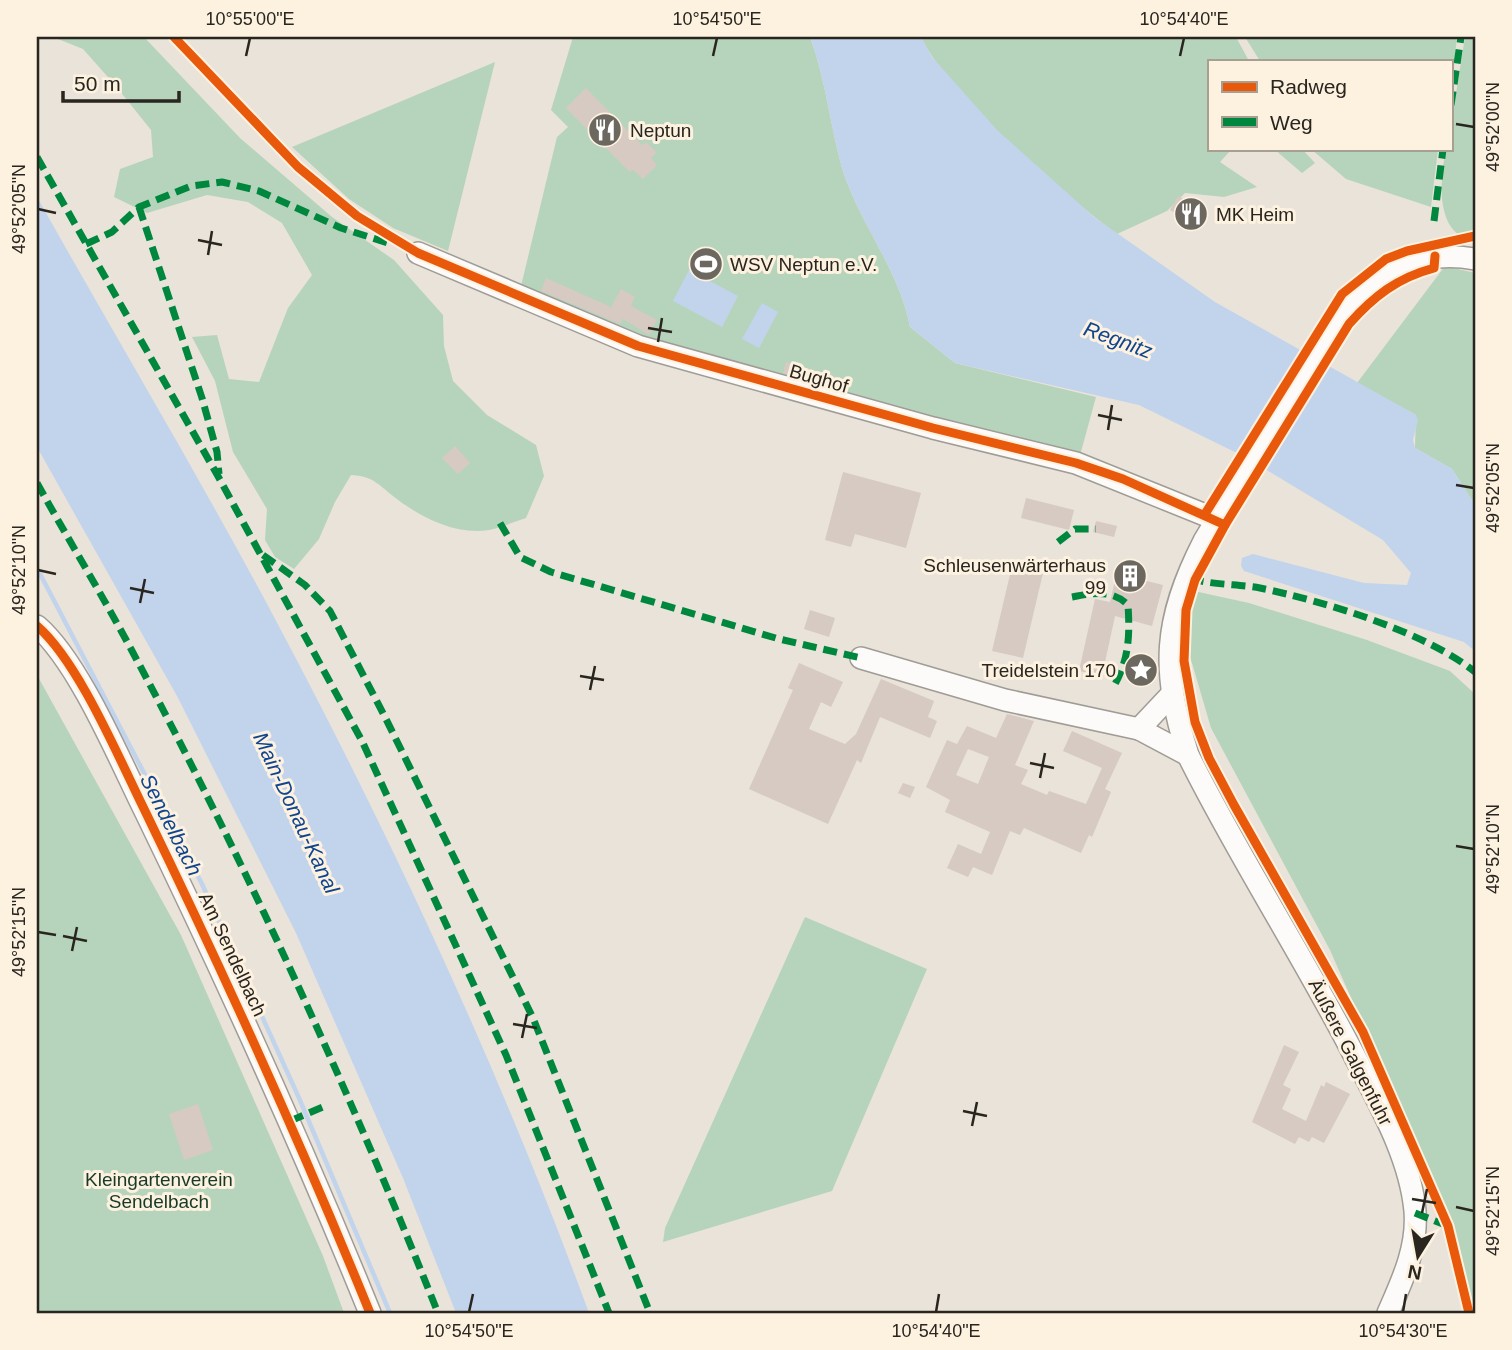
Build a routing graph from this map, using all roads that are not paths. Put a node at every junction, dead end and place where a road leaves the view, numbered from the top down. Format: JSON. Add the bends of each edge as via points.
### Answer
{"nodes":[{"id":1,"x":418,"y":253,"type":"dead end"},
{"id":2,"x":1475,"y":259,"type":"edge"},
{"id":3,"x":1215,"y":520,"type":"junction"},
{"id":4,"x":37,"y":626,"type":"edge"},
{"id":5,"x":861,"y":658,"type":"dead end"},
{"id":6,"x":1171,"y":695,"type":"junction"},
{"id":7,"x":1139,"y":729,"type":"junction"},
{"id":8,"x":1188,"y":755,"type":"junction"},
{"id":9,"x":370,"y":1313,"type":"edge"},
{"id":10,"x":1388,"y":1313,"type":"edge"}],
"edges":[{"from":1,"to":3,"type":"street","name":"Bughof","via":[[638,346],[1076,463]]},
{"from":2,"to":3,"type":"street","name":"Äußere Galgenfuhr","via":[[1447,254],[1400,265],[1343,310]]},
{"from":3,"to":6,"type":"street","name":"Äußere Galgenfuhr","via":[[1187,577],[1171,631],[1167,658]]},
{"from":4,"to":9,"type":"street","name":"Am Sendelbach","via":[[54,640],[105,729],[217,959]]},
{"from":5,"to":7,"type":"street","via":[[1005,700]]},
{"from":6,"to":7,"type":"street"},
{"from":6,"to":8,"type":"street","name":"Äußere Galgenfuhr"},
{"from":7,"to":8,"type":"street"},
{"from":8,"to":10,"type":"street","name":"Äußere Galgenfuhr","via":[[1332,1013],[1405,1163],[1415,1236]]}]}
